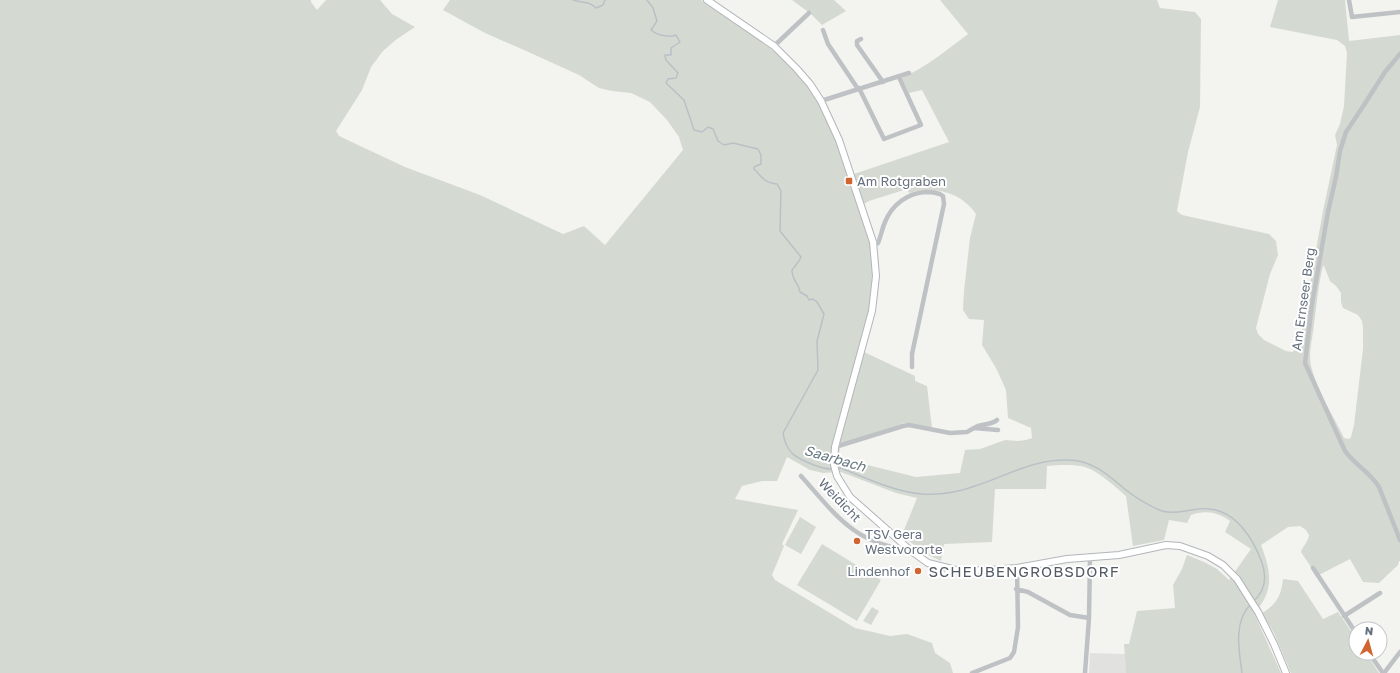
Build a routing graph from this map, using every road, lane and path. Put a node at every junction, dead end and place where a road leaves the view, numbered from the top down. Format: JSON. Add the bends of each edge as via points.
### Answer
{"nodes":[{"id":1,"x":706,"y":0,"type":"edge"},
{"id":2,"x":1349,"y":0,"type":"edge"},
{"id":3,"x":1400,"y":12,"type":"edge"},
{"id":4,"x":809,"y":13,"type":"dead end"},
{"id":5,"x":823,"y":30,"type":"dead end"},
{"id":6,"x":861,"y":39,"type":"dead end"},
{"id":7,"x":774,"y":46,"type":"junction"},
{"id":8,"x":1400,"y":54,"type":"edge"},
{"id":9,"x":909,"y":73,"type":"dead end"},
{"id":10,"x":900,"y":77,"type":"junction"},
{"id":11,"x":883,"y":82,"type":"junction"},
{"id":12,"x":858,"y":89,"type":"junction"},
{"id":13,"x":821,"y":101,"type":"junction"},
{"id":14,"x":874,"y":245,"type":"junction"},
{"id":15,"x":912,"y":367,"type":"dead end"},
{"id":16,"x":997,"y":420,"type":"dead end"},
{"id":17,"x":974,"y":428,"type":"junction"},
{"id":18,"x":998,"y":430,"type":"dead end"},
{"id":19,"x":835,"y":447,"type":"junction"},
{"id":20,"x":802,"y":476,"type":"dead end"},
{"id":21,"x":1400,"y":540,"type":"edge"},
{"id":22,"x":910,"y":550,"type":"junction"},
{"id":23,"x":1090,"y":558,"type":"junction"},
{"id":24,"x":1017,"y":568,"type":"junction"},
{"id":25,"x":1313,"y":568,"type":"dead end"},
{"id":26,"x":1016,"y":588,"type":"junction"},
{"id":27,"x":1380,"y":593,"type":"dead end"},
{"id":28,"x":1344,"y":616,"type":"junction"},
{"id":29,"x":1089,"y":618,"type":"junction"},
{"id":30,"x":1348,"y":622,"type":"edge"},
{"id":31,"x":1400,"y":652,"type":"edge"},
{"id":32,"x":1375,"y":661,"type":"edge"},
{"id":33,"x":972,"y":673,"type":"edge"},
{"id":34,"x":1085,"y":673,"type":"edge"},
{"id":35,"x":1286,"y":673,"type":"edge"},
{"id":36,"x":1383,"y":673,"type":"edge"}],
"edges":[{"from":1,"to":7,"type":"main road"},
{"from":2,"to":3,"type":"street","via":[[1352,17]]},
{"from":4,"to":7,"type":"street"},
{"from":5,"to":12,"type":"street","via":[[828,44]]},
{"from":6,"to":11,"type":"street","via":[[857,45]]},
{"from":7,"to":13,"type":"main road","via":[[810,84]]},
{"from":8,"to":21,"type":"street","name":"Am Ernseer Berg","via":[[1385,72],[1346,132],[1340,151],[1312,304],[1305,363],[1345,452],[1379,487]]},
{"from":9,"to":10,"type":"street"},
{"from":10,"to":11,"type":"street"},
{"from":10,"to":12,"type":"street","via":[[921,125],[884,139]]},
{"from":11,"to":12,"type":"street"},
{"from":12,"to":13,"type":"street"},
{"from":13,"to":14,"type":"main road","via":[[839,140]]},
{"from":14,"to":15,"type":"street","via":[[878,243],[890,214],[903,198],[921,192],[937,192],[943,196],[944,204],[912,354]]},
{"from":14,"to":19,"type":"main road","via":[[876,276],[872,311]]},
{"from":16,"to":17,"type":"street"},
{"from":17,"to":18,"type":"street"},
{"from":17,"to":19,"type":"street","via":[[967,432],[950,433],[909,425]]},
{"from":19,"to":22,"type":"main road","via":[[834,465],[837,476],[850,497]]},
{"from":20,"to":22,"type":"street","name":"Weidicht","via":[[843,522],[861,536],[892,548]]},
{"from":22,"to":24,"type":"main road","via":[[928,563],[960,571]]},
{"from":23,"to":24,"type":"main road","via":[[1044,562]]},
{"from":23,"to":29,"type":"street"},
{"from":23,"to":35,"type":"main road","via":[[1166,545],[1180,546],[1208,556],[1223,565],[1237,579],[1258,612]]},
{"from":24,"to":26,"type":"street"},
{"from":25,"to":28,"type":"street"},
{"from":26,"to":29,"type":"street","via":[[1070,615]]},
{"from":26,"to":33,"type":"street","via":[[1018,627],[1014,652],[1010,658]]},
{"from":27,"to":28,"type":"street"},
{"from":28,"to":30,"type":"street"},
{"from":29,"to":34,"type":"street"},
{"from":31,"to":36,"type":"street"},
{"from":32,"to":36,"type":"street"}]}
